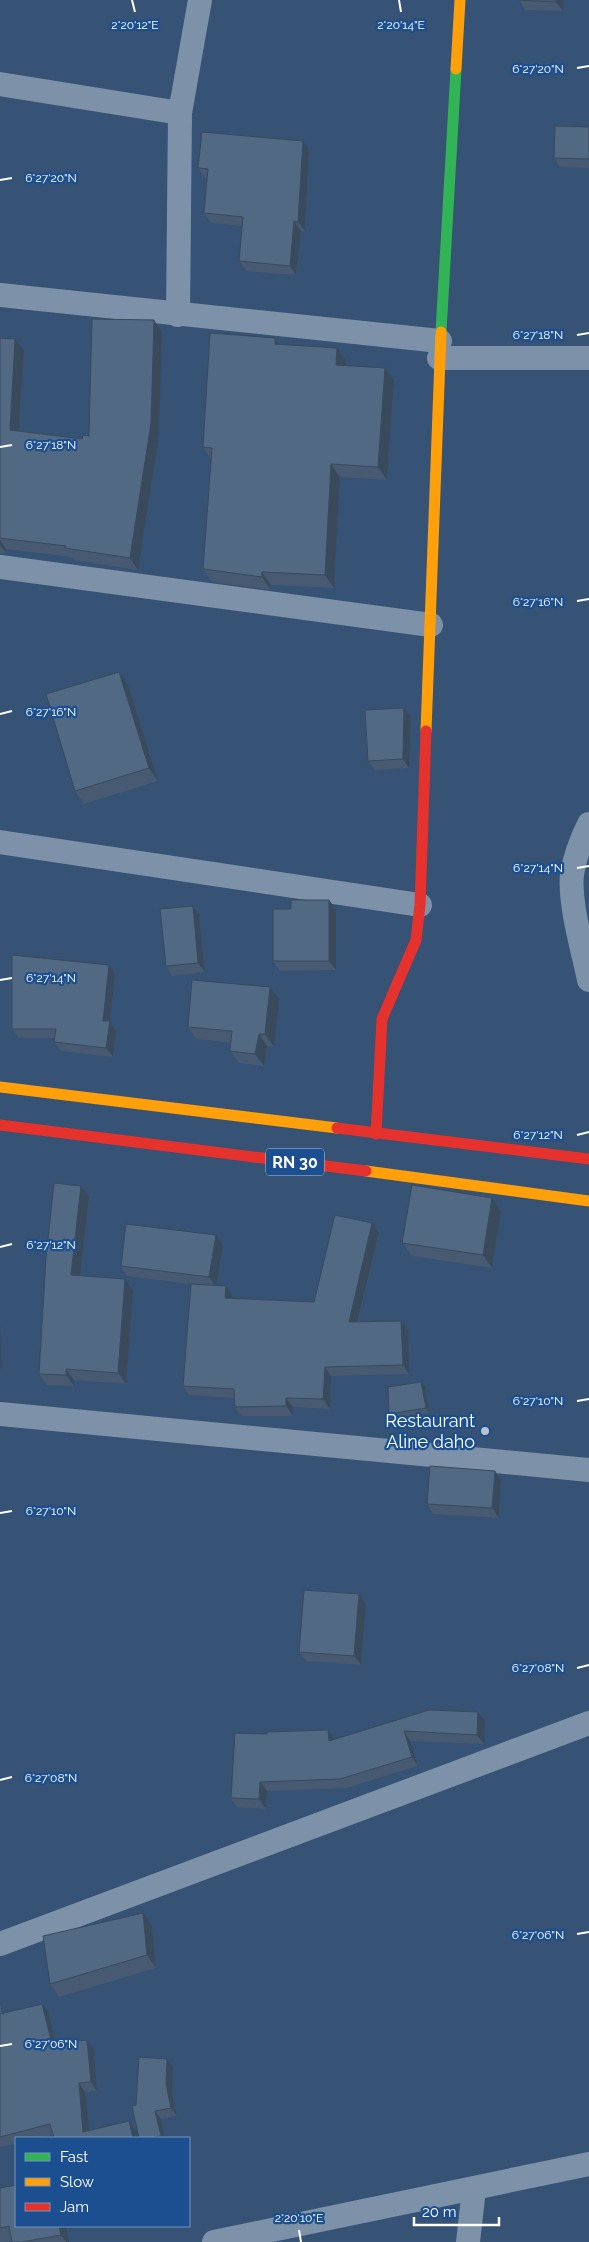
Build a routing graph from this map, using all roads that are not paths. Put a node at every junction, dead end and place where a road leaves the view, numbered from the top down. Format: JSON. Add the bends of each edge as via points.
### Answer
{"nodes":[{"id":1,"x":200,"y":0,"type":"edge"},
{"id":2,"x":460,"y":0,"type":"edge"},
{"id":3,"x":0,"y":84,"type":"edge"},
{"id":4,"x":180,"y":113,"type":"junction"},
{"id":5,"x":0,"y":295,"type":"edge"},
{"id":6,"x":178,"y":315,"type":"junction"},
{"id":7,"x":439,"y":349,"type":"junction"},
{"id":8,"x":589,"y":358,"type":"edge"},
{"id":9,"x":0,"y":567,"type":"edge"},
{"id":10,"x":430,"y":625,"type":"junction"},
{"id":11,"x":589,"y":824,"type":"edge"},
{"id":12,"x":0,"y":842,"type":"edge"},
{"id":13,"x":420,"y":905,"type":"junction"},
{"id":14,"x":589,"y":980,"type":"edge"},
{"id":15,"x":0,"y":1087,"type":"edge"},
{"id":16,"x":0,"y":1125,"type":"edge"},
{"id":17,"x":376,"y":1134,"type":"junction"},
{"id":18,"x":589,"y":1158,"type":"edge"},
{"id":19,"x":589,"y":1201,"type":"edge"},
{"id":20,"x":0,"y":1414,"type":"edge"},
{"id":21,"x":589,"y":1470,"type":"edge"},
{"id":22,"x":589,"y":1723,"type":"edge"},
{"id":23,"x":0,"y":1944,"type":"edge"},
{"id":24,"x":589,"y":2164,"type":"edge"},
{"id":25,"x":474,"y":2189,"type":"junction"},
{"id":26,"x":214,"y":2242,"type":"edge"},
{"id":27,"x":468,"y":2242,"type":"edge"}],
"edges":[{"from":1,"to":4,"type":"street"},
{"from":2,"to":7,"type":"main road"},
{"from":3,"to":4,"type":"street"},
{"from":4,"to":6,"type":"street"},
{"from":5,"to":6,"type":"street"},
{"from":6,"to":7,"type":"street"},
{"from":7,"to":8,"type":"street"},
{"from":7,"to":10,"type":"main road"},
{"from":9,"to":10,"type":"street"},
{"from":10,"to":13,"type":"main road"},
{"from":11,"to":14,"type":"street","via":[[578,848],[572,876],[575,913]]},
{"from":12,"to":13,"type":"street"},
{"from":13,"to":17,"type":"main road","via":[[416,940],[382,1019]]},
{"from":15,"to":17,"type":"main road","name":"RN 30","number":"RN 30"},
{"from":16,"to":19,"type":"main road","number":"RN 30"},
{"from":17,"to":18,"type":"main road","name":"RN 30","number":"RN 30"},
{"from":20,"to":21,"type":"street"},
{"from":22,"to":23,"type":"street"},
{"from":24,"to":25,"type":"street"},
{"from":25,"to":26,"type":"street"},
{"from":25,"to":27,"type":"street"}]}
